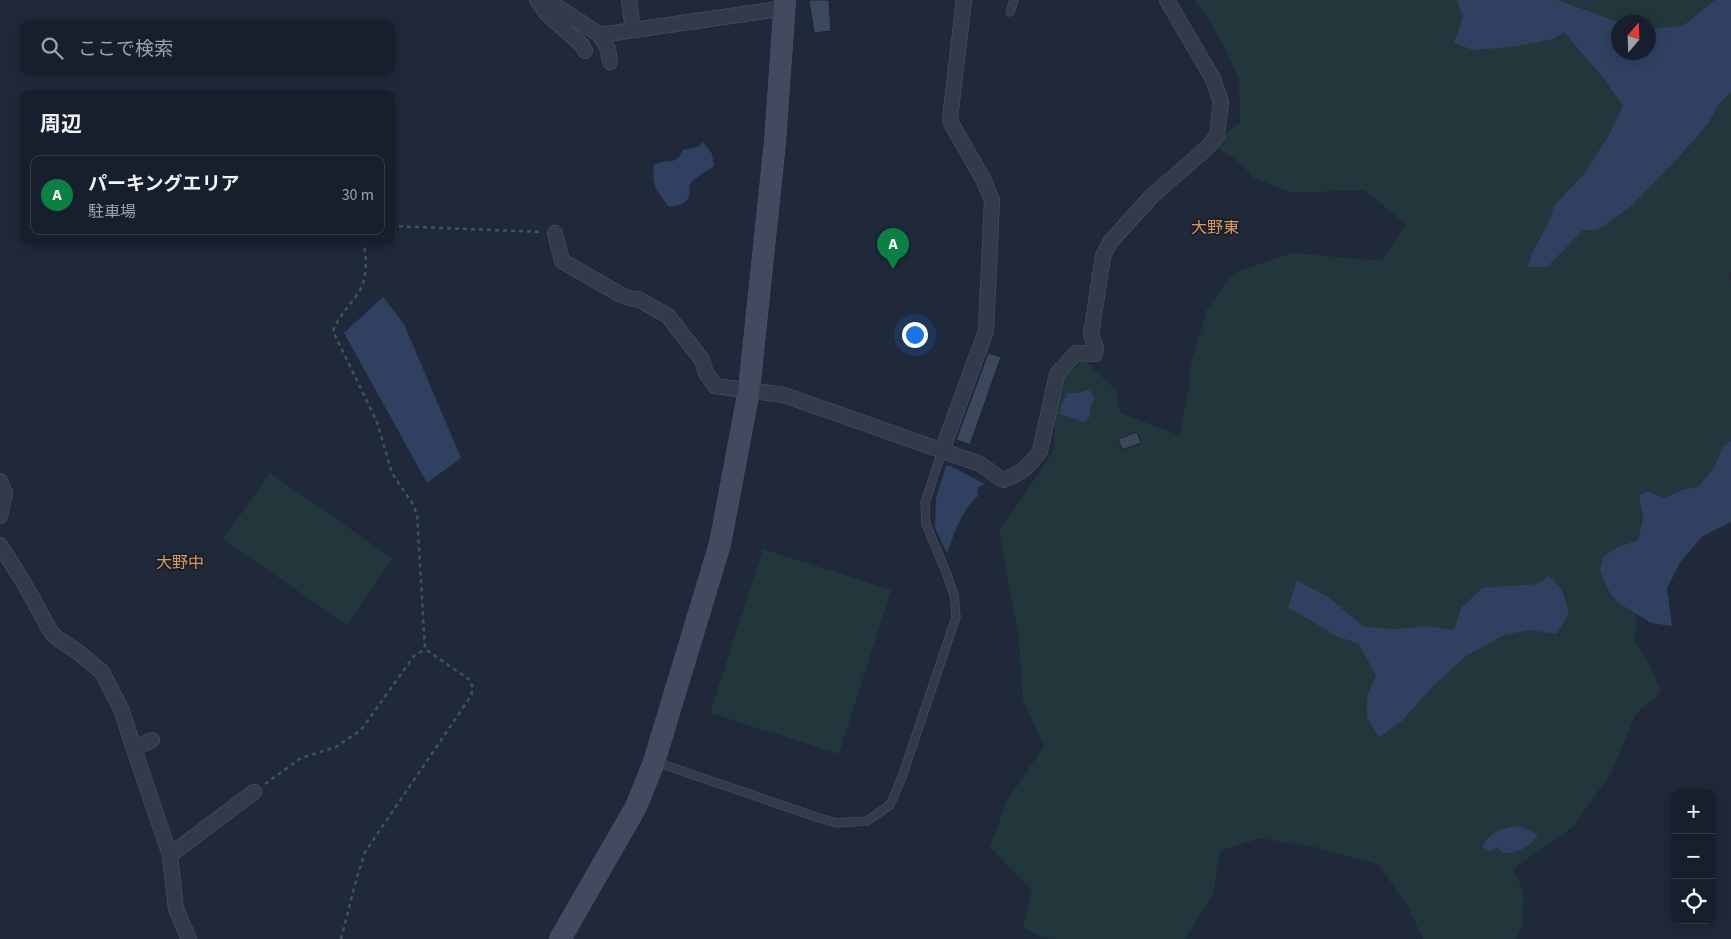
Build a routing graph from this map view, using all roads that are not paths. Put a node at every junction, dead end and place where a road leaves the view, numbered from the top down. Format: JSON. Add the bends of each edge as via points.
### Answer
{"nodes":[{"id":1,"x":629,"y":0,"type":"edge"},
{"id":2,"x":964,"y":0,"type":"edge"},
{"id":3,"x":1014,"y":0,"type":"edge"},
{"id":4,"x":1167,"y":0,"type":"edge"},
{"id":5,"x":539,"y":2,"type":"edge"},
{"id":6,"x":785,"y":4,"type":"edge"},
{"id":7,"x":1010,"y":12,"type":"dead end"},
{"id":8,"x":634,"y":30,"type":"junction"},
{"id":9,"x":600,"y":35,"type":"junction"},
{"id":10,"x":585,"y":51,"type":"dead end"},
{"id":11,"x":610,"y":62,"type":"dead end"},
{"id":12,"x":555,"y":233,"type":"road end"},
{"id":13,"x":749,"y":390,"type":"junction"},
{"id":14,"x":942,"y":451,"type":"junction"},
{"id":15,"x":0,"y":481,"type":"edge"},
{"id":16,"x":0,"y":516,"type":"edge"},
{"id":17,"x":0,"y":545,"type":"edge"},
{"id":18,"x":152,"y":740,"type":"dead end"},
{"id":19,"x":134,"y":749,"type":"junction"},
{"id":20,"x":654,"y":762,"type":"junction"},
{"id":21,"x":254,"y":792,"type":"road end"},
{"id":22,"x":170,"y":855,"type":"junction"},
{"id":23,"x":189,"y":939,"type":"edge"},
{"id":24,"x":560,"y":939,"type":"edge"}],
"edges":[{"from":1,"to":8,"type":"street"},
{"from":2,"to":14,"type":"street","via":[[950,118],[992,200],[986,331]]},
{"from":3,"to":7,"type":"lane"},
{"from":4,"to":14,"type":"street","via":[[1213,79],[1221,102],[1217,135],[1209,146],[1152,196],[1110,242],[1104,256],[1091,336],[1095,354],[1076,353],[1057,374],[1040,451],[1032,462],[1015,476],[1003,480],[980,464]]},
{"from":5,"to":9,"type":"street","via":[[553,4]]},
{"from":5,"to":10,"type":"street","via":[[546,13],[582,44]]},
{"from":6,"to":8,"type":"street"},
{"from":6,"to":13,"type":"street","via":[[775,142]]},
{"from":8,"to":9,"type":"street"},
{"from":9,"to":11,"type":"street","via":[[608,49]]},
{"from":12,"to":13,"type":"street","via":[[562,260],[621,295],[638,299],[668,316],[702,360],[715,386]]},
{"from":13,"to":14,"type":"street","via":[[784,395]]},
{"from":13,"to":20,"type":"street","via":[[720,544]]},
{"from":14,"to":20,"type":"lane","via":[[925,503],[926,524],[954,595],[956,617],[890,805],[867,822],[837,823]]},
{"from":15,"to":16,"type":"street","via":[[5,493]]},
{"from":17,"to":19,"type":"street","via":[[51,632],[102,672],[122,711]]},
{"from":18,"to":19,"type":"street"},
{"from":19,"to":22,"type":"street"},
{"from":20,"to":24,"type":"street","via":[[636,807]]},
{"from":21,"to":22,"type":"street"},
{"from":22,"to":23,"type":"street","via":[[176,909]]}]}
